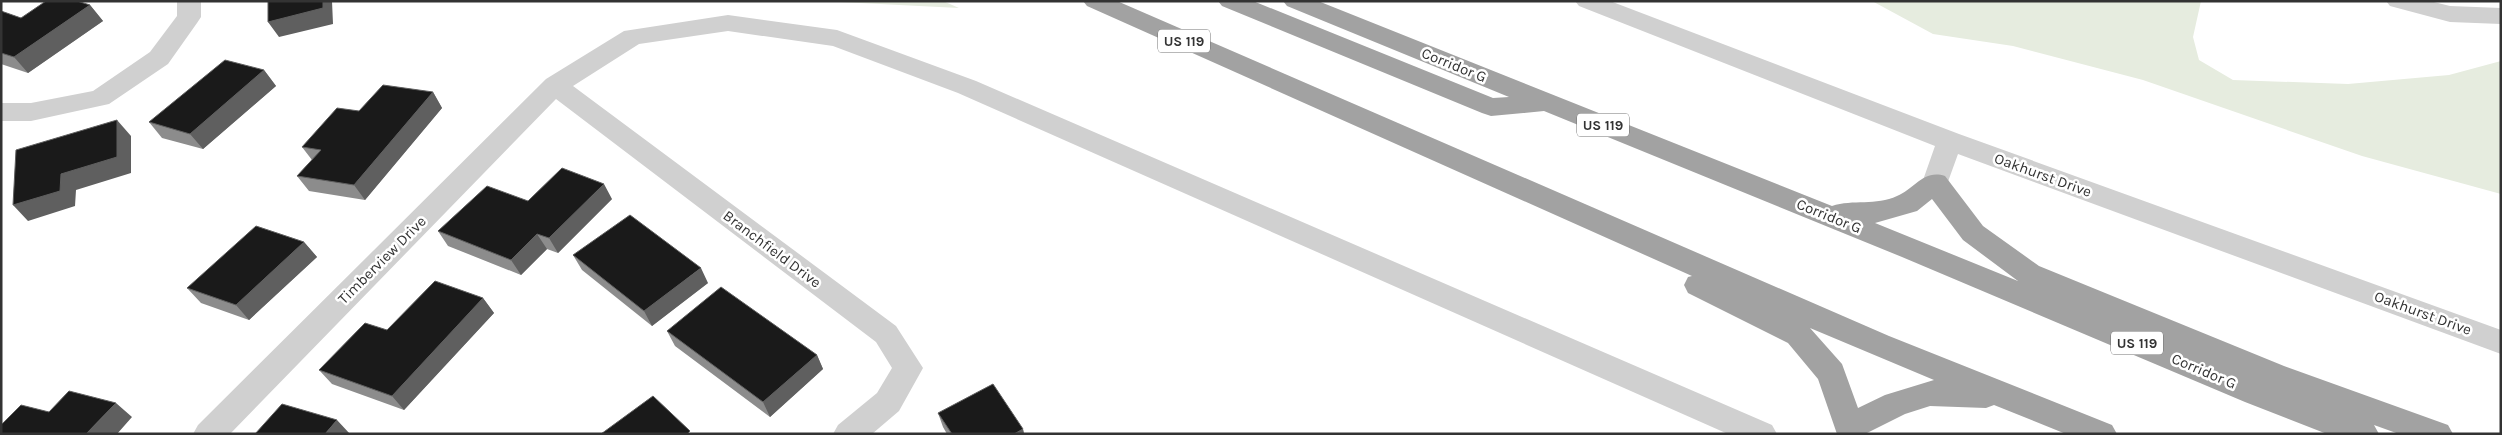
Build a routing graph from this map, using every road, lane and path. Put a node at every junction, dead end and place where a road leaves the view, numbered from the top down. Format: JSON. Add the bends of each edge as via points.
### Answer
{"nodes":[{"id":1,"x":188,"y":1,"type":"edge"},
{"id":2,"x":1095,"y":1,"type":"edge"},
{"id":3,"x":1230,"y":1,"type":"edge"},
{"id":4,"x":1295,"y":1,"type":"edge"},
{"id":5,"x":1587,"y":1,"type":"edge"},
{"id":6,"x":2398,"y":1,"type":"edge"},
{"id":7,"x":2501,"y":16,"type":"edge"},
{"id":8,"x":1274,"y":80,"type":"junction"},
{"id":9,"x":555,"y":85,"type":"junction"},
{"id":10,"x":1546,"y":102,"type":"junction"},
{"id":11,"x":1,"y":112,"type":"edge"},
{"id":12,"x":1950,"y":141,"type":"junction"},
{"id":13,"x":1936,"y":183,"type":"junction"},
{"id":14,"x":1827,"y":215,"type":"junction"},
{"id":15,"x":2501,"y":342,"type":"edge"},
{"id":16,"x":2004,"y":396,"type":"junction"},
{"id":17,"x":1848,"y":430,"type":"edge"},
{"id":18,"x":209,"y":434,"type":"edge"},
{"id":19,"x":849,"y":434,"type":"edge"},
{"id":20,"x":1761,"y":434,"type":"edge"},
{"id":21,"x":2101,"y":434,"type":"edge"},
{"id":22,"x":2363,"y":434,"type":"edge"},
{"id":23,"x":2437,"y":434,"type":"edge"}],
"edges":[{"from":1,"to":11,"type":"street","via":[[189,17],[159,58],[100,98],[31,112]]},
{"from":2,"to":8,"type":"highway","number":"US 119"},
{"from":3,"to":10,"type":"highway","via":[[1491,108]]},
{"from":4,"to":10,"type":"highway","name":"Corridor G","number":"US 119"},
{"from":5,"to":12,"type":"street","name":"Oakhurst Drive"},
{"from":6,"to":7,"type":"street","via":[[2450,14]]},
{"from":8,"to":16,"type":"highway","number":"US 119","via":[[1869,341]]},
{"from":8,"to":17,"type":"highway","via":[[1424,160],[1656,264],[1798,335],[1830,373]]},
{"from":9,"to":18,"type":"street","name":"Timberview Drive"},
{"from":9,"to":19,"type":"street","name":"Branchfield Drive","via":[[886,334],[908,368],[888,402]]},
{"from":9,"to":20,"type":"street","name":"Timberview Drive","via":[[633,37],[728,24],[837,38],[976,91]]},
{"from":10,"to":14,"type":"highway","name":"Corridor G","number":"US 119"},
{"from":12,"to":13,"type":"street"},
{"from":12,"to":15,"type":"street","name":"Oakhurst Drive"},
{"from":13,"to":14,"type":"highway","via":[[1907,204],[1870,214]]},
{"from":13,"to":23,"type":"highway","via":[[1973,233],[2029,274],[2273,375]]},
{"from":14,"to":22,"type":"highway","name":"Corridor G","number":"US 119"},
{"from":16,"to":17,"type":"highway","via":[[1930,394],[1896,404]]},
{"from":16,"to":21,"type":"highway","number":"US 119"}]}
